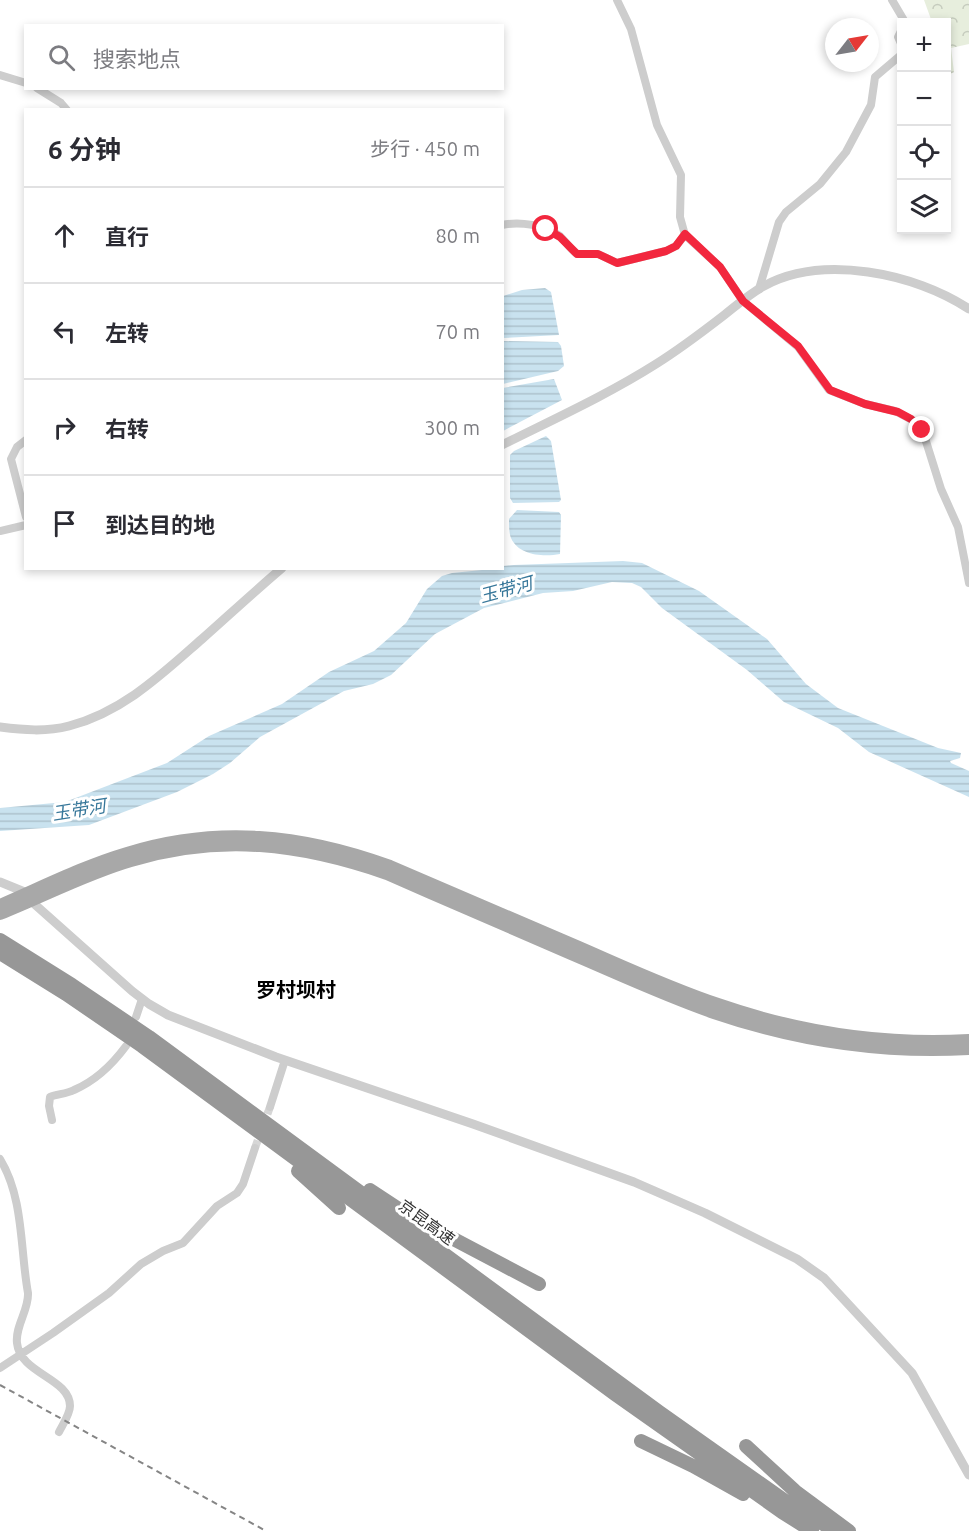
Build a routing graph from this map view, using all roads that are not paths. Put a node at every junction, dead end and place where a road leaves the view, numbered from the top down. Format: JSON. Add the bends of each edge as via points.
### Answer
{"nodes":[{"id":1,"x":617,"y":0,"type":"edge"},
{"id":2,"x":892,"y":0,"type":"edge"},
{"id":3,"x":903,"y":18,"type":"edge"},
{"id":4,"x":897,"y":58,"type":"edge"},
{"id":5,"x":0,"y":75,"type":"edge"},
{"id":6,"x":24,"y":83,"type":"edge"},
{"id":7,"x":41,"y":90,"type":"edge"},
{"id":8,"x":65,"y":108,"type":"edge"},
{"id":9,"x":504,"y":225,"type":"edge"},
{"id":10,"x":685,"y":234,"type":"junction"},
{"id":11,"x":759,"y":289,"type":"junction"},
{"id":12,"x":743,"y":301,"type":"junction"},
{"id":13,"x":969,"y":309,"type":"edge"},
{"id":14,"x":24,"y":441,"type":"edge"},
{"id":15,"x":504,"y":444,"type":"edge"},
{"id":16,"x":24,"y":509,"type":"edge"},
{"id":17,"x":24,"y":525,"type":"edge"},
{"id":18,"x":0,"y":531,"type":"edge"},
{"id":19,"x":280,"y":570,"type":"edge"},
{"id":20,"x":969,"y":583,"type":"edge"},
{"id":21,"x":0,"y":727,"type":"edge"},
{"id":22,"x":0,"y":882,"type":"edge"},
{"id":23,"x":29,"y":897,"type":"junction"},
{"id":24,"x":3,"y":908,"type":"edge"},
{"id":25,"x":0,"y":940,"type":"edge"},
{"id":26,"x":0,"y":953,"type":"edge"},
{"id":27,"x":142,"y":999,"type":"junction"},
{"id":28,"x":136,"y":1017,"type":"dead end"},
{"id":29,"x":969,"y":1040,"type":"edge"},
{"id":30,"x":126,"y":1046,"type":"dead end"},
{"id":31,"x":969,"y":1049,"type":"edge"},
{"id":32,"x":285,"y":1060,"type":"junction"},
{"id":33,"x":195,"y":1085,"type":"junction"},
{"id":34,"x":242,"y":1107,"type":"junction"},
{"id":35,"x":270,"y":1107,"type":"tunnel mouth"},
{"id":36,"x":52,"y":1120,"type":"dead end"},
{"id":37,"x":255,"y":1148,"type":"tunnel mouth"},
{"id":38,"x":0,"y":1159,"type":"edge"},
{"id":39,"x":339,"y":1208,"type":"dead end"},
{"id":40,"x":539,"y":1284,"type":"dead end"},
{"id":41,"x":20,"y":1353,"type":"junction"},
{"id":42,"x":0,"y":1368,"type":"edge"},
{"id":43,"x":59,"y":1432,"type":"dead end"},
{"id":44,"x":641,"y":1440,"type":"dead end"},
{"id":45,"x":746,"y":1446,"type":"dead end"},
{"id":46,"x":969,"y":1475,"type":"edge"},
{"id":47,"x":787,"y":1516,"type":"junction"},
{"id":48,"x":812,"y":1531,"type":"edge"},
{"id":49,"x":834,"y":1531,"type":"edge"},
{"id":50,"x":849,"y":1531,"type":"edge"}],
"edges":[{"from":1,"to":10,"type":"street","via":[[631,30],[657,125],[681,175],[680,218]]},
{"from":2,"to":3,"type":"street"},
{"from":4,"to":11,"type":"street","via":[[875,77],[871,105],[846,152],[820,184],[779,222]]},
{"from":5,"to":6,"type":"street"},
{"from":7,"to":8,"type":"street"},
{"from":9,"to":10,"type":"street","via":[[546,229],[577,254],[598,254],[617,263],[666,251]]},
{"from":10,"to":12,"type":"street","via":[[720,267]]},
{"from":11,"to":12,"type":"street"},
{"from":11,"to":13,"type":"street","via":[[803,272],[854,271],[914,284]]},
{"from":12,"to":15,"type":"street","via":[[654,366]]},
{"from":12,"to":20,"type":"street","via":[[798,346],[830,390],[898,412],[916,422],[958,527]]},
{"from":14,"to":16,"type":"street","via":[[16,447],[11,459]]},
{"from":17,"to":18,"type":"street"},
{"from":19,"to":21,"type":"street","via":[[148,686],[119,706],[54,729]]},
{"from":22,"to":23,"type":"street"},
{"from":23,"to":24,"type":"main road"},
{"from":23,"to":27,"type":"street"},
{"from":23,"to":29,"type":"main road","via":[[112,858],[155,845],[239,835],[294,840],[390,866],[726,1007],[833,1034],[898,1041]]},
{"from":23,"to":31,"type":"main road","via":[[157,854],[239,844],[292,848],[387,874],[723,1016],[862,1047]]},
{"from":25,"to":34,"type":"highway","name":"京昆高速","via":[[149,1037]]},
{"from":26,"to":33,"type":"highway","name":"京昆高速","via":[[66,994]]},
{"from":27,"to":28,"type":"street"},
{"from":27,"to":32,"type":"street","via":[[168,1015]]},
{"from":30,"to":36,"type":"street","via":[[96,1077],[76,1089],[50,1097]]},
{"from":32,"to":35,"type":"street"},
{"from":32,"to":46,"type":"street","via":[[634,1182],[797,1259],[824,1278],[912,1373]]},
{"from":33,"to":39,"type":"highway"},
{"from":33,"to":47,"type":"highway","name":"京昆高速"},
{"from":34,"to":40,"type":"highway","via":[[408,1215]]},
{"from":34,"to":49,"type":"highway","name":"京昆高速","via":[[668,1418]]},
{"from":37,"to":41,"type":"street","via":[[237,1194],[217,1206],[183,1243],[141,1264],[99,1300]]},
{"from":38,"to":41,"type":"street","via":[[14,1194],[28,1293],[17,1340]]},
{"from":41,"to":42,"type":"street"},
{"from":41,"to":43,"type":"street","via":[[26,1364],[58,1385],[67,1396],[70,1408]]},
{"from":44,"to":47,"type":"highway"},
{"from":45,"to":50,"type":"highway","via":[[795,1491]]},
{"from":47,"to":48,"type":"highway","name":"京昆高速"}]}
